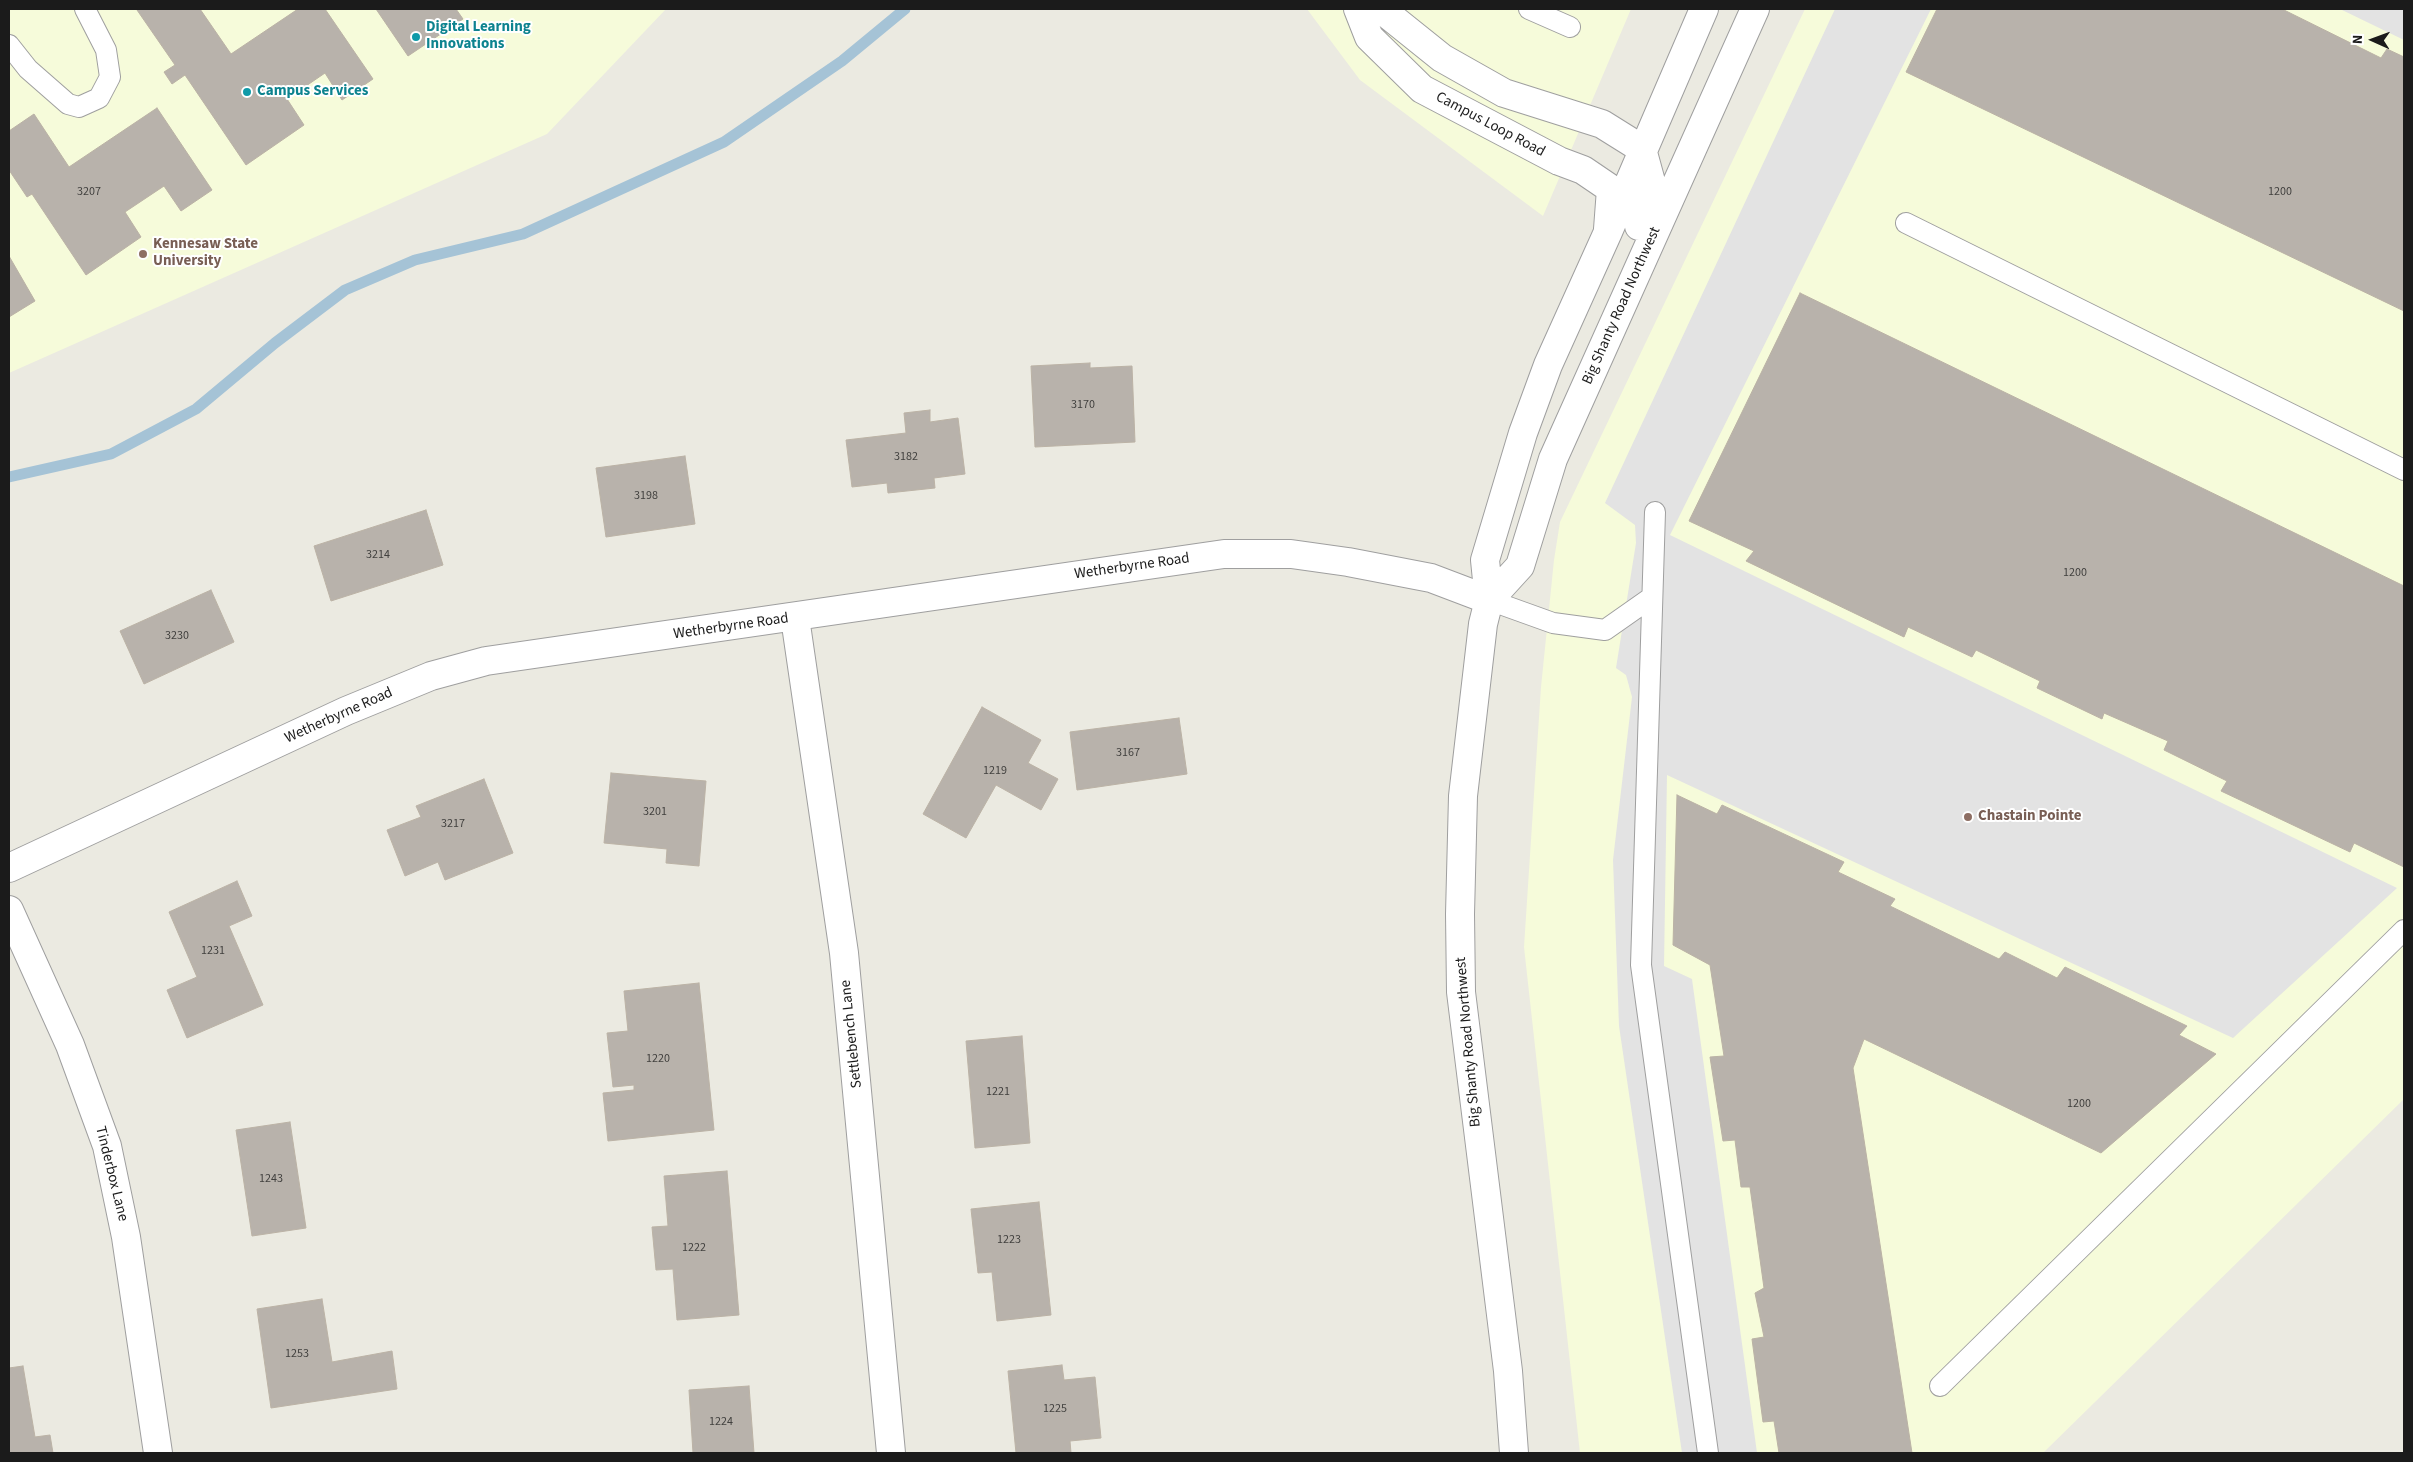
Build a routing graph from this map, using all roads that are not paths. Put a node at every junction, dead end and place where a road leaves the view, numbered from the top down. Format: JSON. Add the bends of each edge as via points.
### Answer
{"nodes":[{"id":1,"x":85,"y":9,"type":"edge"},
{"id":2,"x":1358,"y":9,"type":"edge"},
{"id":3,"x":1381,"y":9,"type":"edge"},
{"id":4,"x":1529,"y":9,"type":"edge"},
{"id":5,"x":1704,"y":9,"type":"edge"},
{"id":6,"x":1755,"y":9,"type":"edge"},
{"id":7,"x":1570,"y":27,"type":"dead end"},
{"id":8,"x":9,"y":45,"type":"edge"},
{"id":9,"x":1642,"y":149,"type":"junction"},
{"id":10,"x":1906,"y":223,"type":"dead end"},
{"id":11,"x":1608,"y":232,"type":"junction"},
{"id":12,"x":1576,"y":410,"type":"junction"},
{"id":13,"x":2404,"y":470,"type":"edge"},
{"id":14,"x":1654,"y":512,"type":"dead end"},
{"id":15,"x":1652,"y":597,"type":"junction"},
{"id":16,"x":1488,"y":600,"type":"junction"},
{"id":17,"x":795,"y":618,"type":"junction"},
{"id":18,"x":9,"y":868,"type":"edge"},
{"id":19,"x":9,"y":910,"type":"edge"},
{"id":20,"x":2404,"y":930,"type":"edge"},
{"id":21,"x":1940,"y":1386,"type":"dead end"},
{"id":22,"x":158,"y":1453,"type":"edge"},
{"id":23,"x":891,"y":1453,"type":"edge"},
{"id":24,"x":1514,"y":1453,"type":"edge"},
{"id":25,"x":1708,"y":1453,"type":"edge"}],
"edges":[{"from":1,"to":8,"type":"lane","via":[[106,50],[110,77],[99,98],[79,107],[68,104],[28,69]]},
{"from":2,"to":11,"type":"street","name":"Campus Loop Road","via":[[1370,37],[1422,89],[1559,161],[1583,170],[1611,189]]},
{"from":3,"to":9,"type":"street","via":[[1442,58],[1504,92],[1602,124]]},
{"from":4,"to":7,"type":"lane"},
{"from":5,"to":9,"type":"street","name":"Big Shanty Road Northwest"},
{"from":6,"to":12,"type":"street","name":"Big Shanty Road Northwest"},
{"from":9,"to":11,"type":"street","name":"Big Shanty Road Northwest"},
{"from":9,"to":12,"type":"street","via":[[1654,193],[1580,363]]},
{"from":10,"to":13,"type":"lane"},
{"from":11,"to":16,"type":"street","name":"Big Shanty Road Northwest","via":[[1548,365],[1523,433],[1485,560]]},
{"from":12,"to":16,"type":"street","name":"Big Shanty Road Northwest","via":[[1554,459],[1520,566]]},
{"from":14,"to":15,"type":"lane"},
{"from":15,"to":16,"type":"lane","via":[[1605,630],[1553,623]]},
{"from":15,"to":25,"type":"lane","via":[[1641,965]]},
{"from":16,"to":17,"type":"street","name":"Wetherbyrne Road","via":[[1431,578],[1348,562],[1291,554],[1224,554]]},
{"from":16,"to":24,"type":"street","name":"Big Shanty Road Northwest","via":[[1463,796],[1461,992],[1508,1371]]},
{"from":17,"to":18,"type":"street","name":"Wetherbyrne Road","via":[[486,661],[431,676],[346,711]]},
{"from":17,"to":23,"type":"street","name":"Settlebench Lane","via":[[844,953]]},
{"from":19,"to":22,"type":"street","name":"Tinderbox Lane","via":[[70,1045],[107,1146],[126,1237]]},
{"from":20,"to":21,"type":"lane"}]}
